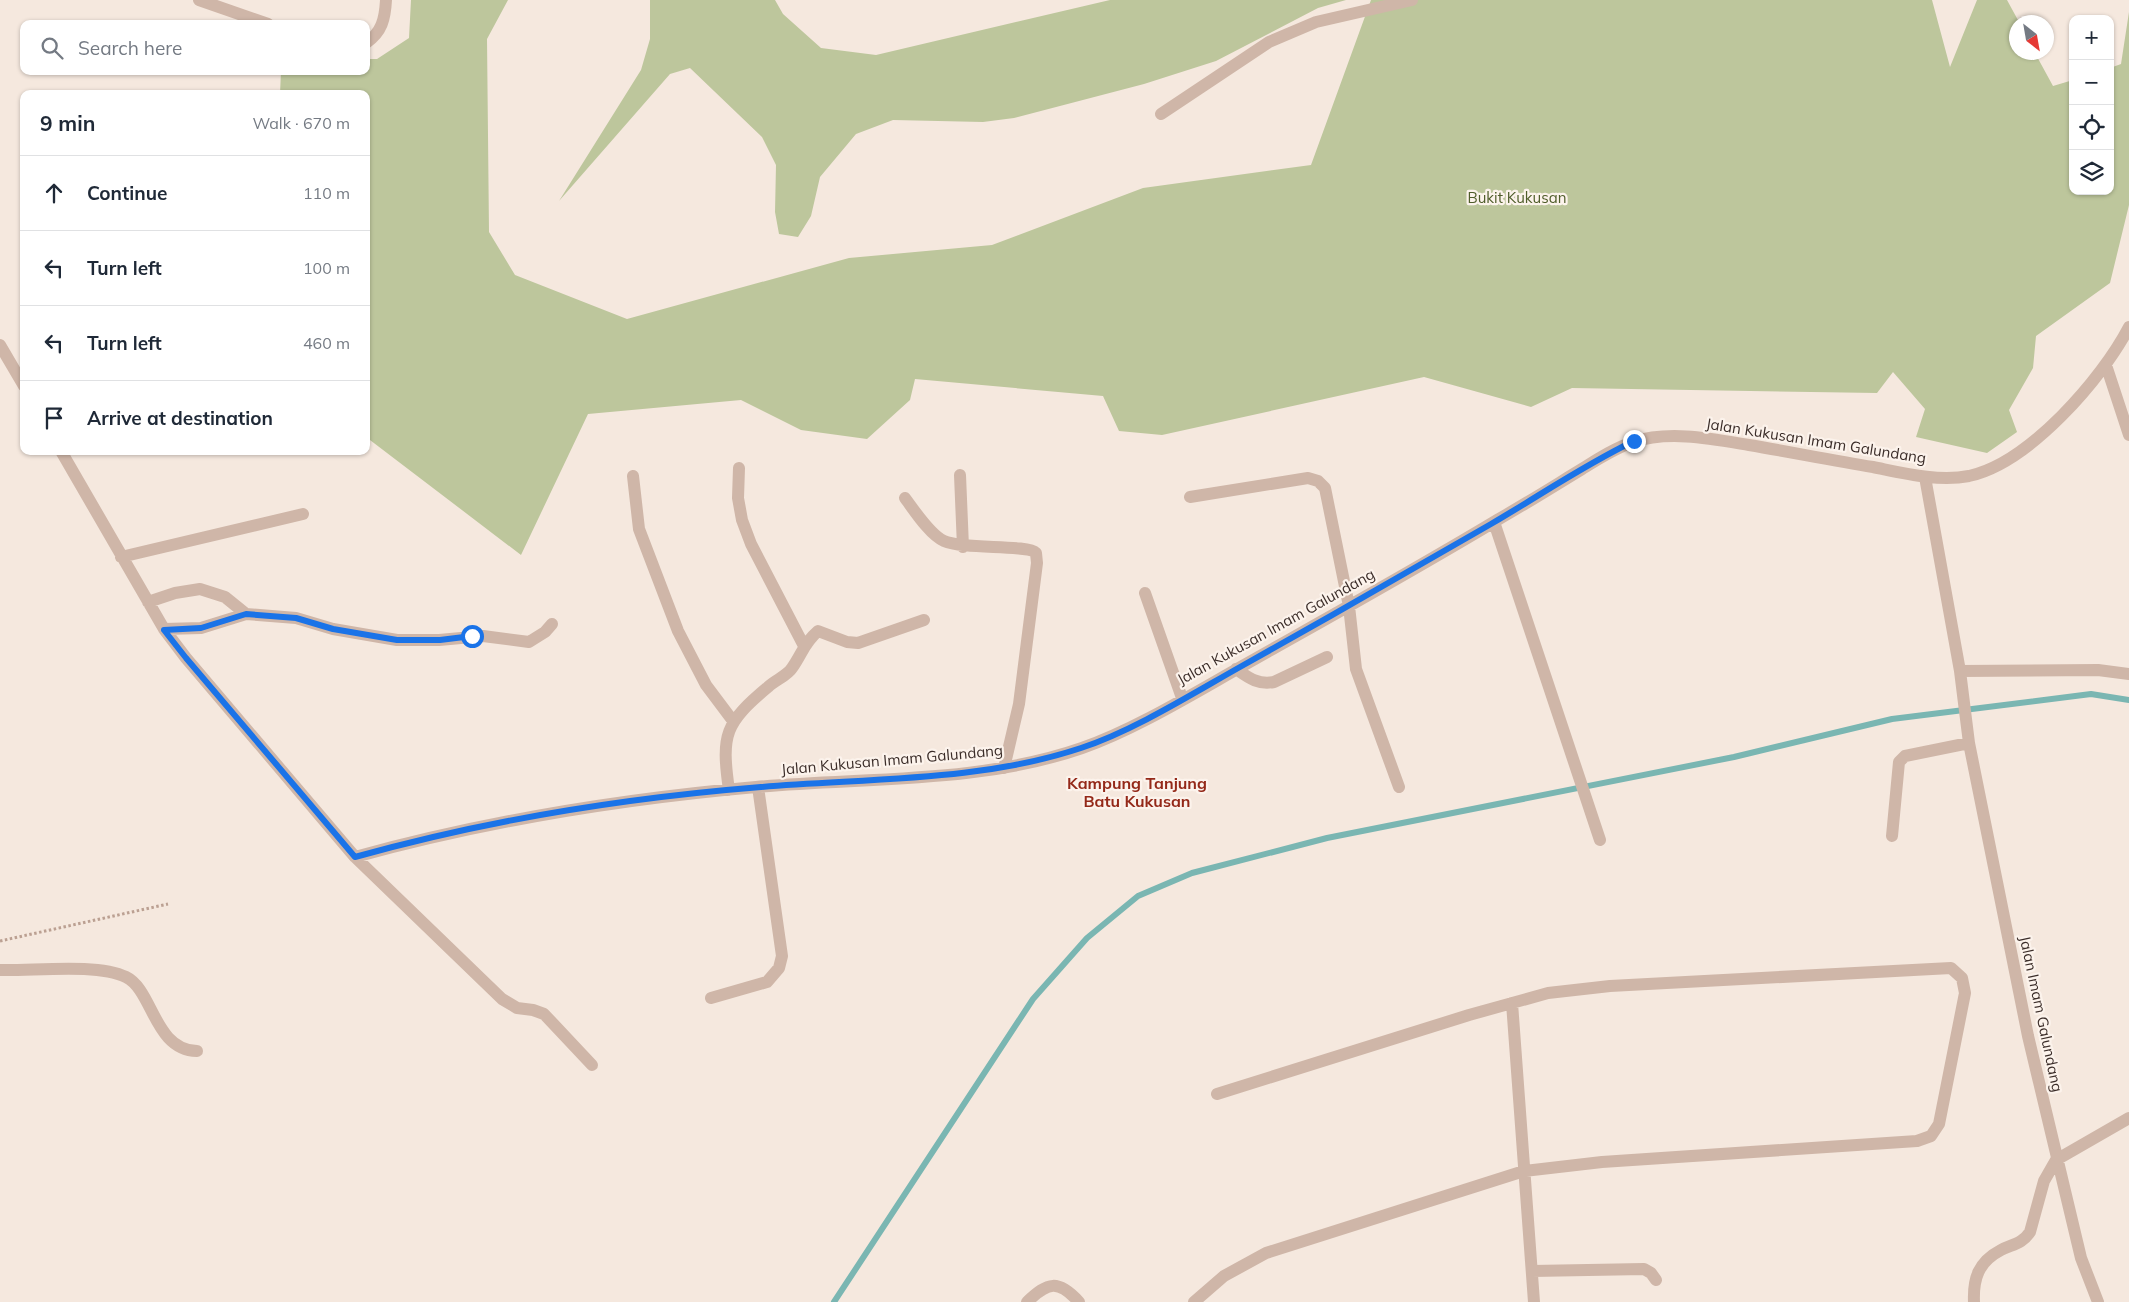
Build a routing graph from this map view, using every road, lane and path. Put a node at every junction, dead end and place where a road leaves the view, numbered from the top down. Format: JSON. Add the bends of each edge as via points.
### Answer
{"nodes":[{"id":1,"x":199,"y":0,"type":"edge"},
{"id":2,"x":386,"y":0,"type":"edge"},
{"id":3,"x":1412,"y":0,"type":"edge"},
{"id":4,"x":256,"y":20,"type":"edge"},
{"id":5,"x":370,"y":40,"type":"edge"},
{"id":6,"x":1161,"y":114,"type":"dead end"},
{"id":7,"x":2129,"y":327,"type":"edge"},
{"id":8,"x":0,"y":345,"type":"edge"},
{"id":9,"x":2106,"y":365,"type":"junction"},
{"id":10,"x":20,"y":379,"type":"edge"},
{"id":11,"x":2129,"y":436,"type":"edge"},
{"id":12,"x":63,"y":455,"type":"edge"},
{"id":13,"x":739,"y":468,"type":"dead end"},
{"id":14,"x":633,"y":476,"type":"dead end"},
{"id":15,"x":960,"y":476,"type":"dead end"},
{"id":16,"x":1925,"y":477,"type":"junction"},
{"id":17,"x":905,"y":498,"type":"dead end"},
{"id":18,"x":1190,"y":498,"type":"dead end"},
{"id":19,"x":303,"y":514,"type":"dead end"},
{"id":20,"x":1494,"y":522,"type":"junction"},
{"id":21,"x":963,"y":547,"type":"junction"},
{"id":22,"x":121,"y":557,"type":"junction"},
{"id":23,"x":1145,"y":593,"type":"dead end"},
{"id":24,"x":148,"y":602,"type":"junction"},
{"id":25,"x":1349,"y":606,"type":"junction"},
{"id":26,"x":246,"y":614,"type":"junction"},
{"id":27,"x":924,"y":620,"type":"dead end"},
{"id":28,"x":552,"y":624,"type":"dead end"},
{"id":29,"x":164,"y":630,"type":"junction"},
{"id":30,"x":804,"y":646,"type":"junction"},
{"id":31,"x":1327,"y":657,"type":"dead end"},
{"id":32,"x":1236,"y":669,"type":"junction"},
{"id":33,"x":2129,"y":674,"type":"edge"},
{"id":34,"x":1961,"y":676,"type":"junction"},
{"id":35,"x":1182,"y":698,"type":"junction"},
{"id":36,"x":733,"y":721,"type":"junction"},
{"id":37,"x":1969,"y":743,"type":"junction"},
{"id":38,"x":1004,"y":768,"type":"junction"},
{"id":39,"x":758,"y":787,"type":"junction"},
{"id":40,"x":1400,"y":787,"type":"dead end"},
{"id":41,"x":729,"y":790,"type":"junction"},
{"id":42,"x":1892,"y":836,"type":"dead end"},
{"id":43,"x":1600,"y":840,"type":"dead end"},
{"id":44,"x":355,"y":857,"type":"junction"},
{"id":45,"x":168,"y":904,"type":"dead end"},
{"id":46,"x":0,"y":941,"type":"edge"},
{"id":47,"x":0,"y":970,"type":"edge"},
{"id":48,"x":711,"y":998,"type":"dead end"},
{"id":49,"x":1512,"y":1003,"type":"junction"},
{"id":50,"x":197,"y":1051,"type":"dead end"},
{"id":51,"x":592,"y":1065,"type":"dead end"},
{"id":52,"x":1217,"y":1094,"type":"dead end"},
{"id":53,"x":2129,"y":1118,"type":"edge"},
{"id":54,"x":2056,"y":1160,"type":"junction"},
{"id":55,"x":1524,"y":1171,"type":"junction"},
{"id":56,"x":1532,"y":1272,"type":"junction"},
{"id":57,"x":1656,"y":1280,"type":"dead end"},
{"id":58,"x":1027,"y":1302,"type":"edge"},
{"id":59,"x":1079,"y":1302,"type":"edge"},
{"id":60,"x":1194,"y":1302,"type":"edge"},
{"id":61,"x":1534,"y":1302,"type":"edge"},
{"id":62,"x":1974,"y":1302,"type":"edge"},
{"id":63,"x":2098,"y":1302,"type":"edge"}],
"edges":[{"from":1,"to":4,"type":"street"},
{"from":2,"to":5,"type":"street","via":[[383,24]]},
{"from":3,"to":6,"type":"street","via":[[1316,22],[1269,42]]},
{"from":7,"to":9,"type":"street","name":"Jalan Kukusan Imam Galundang"},
{"from":8,"to":10,"type":"street"},
{"from":9,"to":11,"type":"street"},
{"from":9,"to":16,"type":"street","name":"Jalan Kukusan Imam Galundang","via":[[2086,392],[2039,437],[1998,464],[1968,476]]},
{"from":12,"to":22,"type":"street"},
{"from":13,"to":30,"type":"street","via":[[738,498],[742,520],[751,544]]},
{"from":14,"to":36,"type":"street","via":[[639,529],[678,631],[706,685]]},
{"from":15,"to":21,"type":"street"},
{"from":16,"to":20,"type":"street","name":"Jalan Kukusan Imam Galundang","via":[[1743,444],[1660,437],[1634,441],[1606,455]]},
{"from":16,"to":34,"type":"street","name":"Jalan Imam Galundang"},
{"from":17,"to":21,"type":"street","via":[[942,541]]},
{"from":18,"to":25,"type":"street","via":[[1308,478],[1318,481],[1325,488]]},
{"from":19,"to":22,"type":"street"},
{"from":20,"to":25,"type":"street","name":"Jalan Kukusan Imam Galundang"},
{"from":20,"to":43,"type":"street"},
{"from":21,"to":38,"type":"street","via":[[1033,550],[1038,558],[1019,704]]},
{"from":22,"to":24,"type":"street"},
{"from":23,"to":35,"type":"street"},
{"from":24,"to":26,"type":"street","via":[[200,589],[225,597]]},
{"from":24,"to":29,"type":"street"},
{"from":25,"to":32,"type":"street","name":"Jalan Kukusan Imam Galundang"},
{"from":25,"to":40,"type":"street","via":[[1356,669]]},
{"from":26,"to":28,"type":"street","via":[[296,618],[333,629],[404,640],[483,636],[528,642]]},
{"from":26,"to":29,"type":"street","via":[[201,628]]},
{"from":27,"to":30,"type":"street","via":[[858,643],[818,631]]},
{"from":29,"to":44,"type":"street"},
{"from":30,"to":36,"type":"street","via":[[792,668]]},
{"from":31,"to":32,"type":"street","via":[[1265,684],[1253,681]]},
{"from":32,"to":35,"type":"street","name":"Jalan Kukusan Imam Galundang"},
{"from":33,"to":34,"type":"street","via":[[2098,670]]},
{"from":34,"to":37,"type":"street","name":"Jalan Imam Galundang"},
{"from":35,"to":38,"type":"street","name":"Jalan Kukusan Imam Galundang","via":[[1083,748]]},
{"from":36,"to":41,"type":"street","via":[[726,737]]},
{"from":37,"to":42,"type":"street","via":[[1902,758]]},
{"from":37,"to":54,"type":"street","name":"Jalan Imam Galundang"},
{"from":38,"to":39,"type":"street","name":"Jalan Kukusan Imam Galundang"},
{"from":39,"to":41,"type":"street","name":"Jalan Kukusan Imam Galundang"},
{"from":39,"to":48,"type":"street","via":[[782,956],[780,968],[767,982]]},
{"from":41,"to":44,"type":"street","name":"Jalan Kukusan Imam Galundang","via":[[568,810],[483,825]]},
{"from":44,"to":51,"type":"street","via":[[502,999],[517,1008],[544,1014]]},
{"from":45,"to":46,"type":"path"},
{"from":47,"to":50,"type":"street","via":[[109,971],[128,978],[174,1042],[187,1051]]},
{"from":49,"to":52,"type":"street"},
{"from":49,"to":55,"type":"street"},
{"from":49,"to":55,"type":"street","via":[[1548,993],[1610,986],[1951,968],[1962,978],[1965,993],[1940,1124],[1931,1136],[1924,1139],[1602,1162]]},
{"from":53,"to":54,"type":"street"},
{"from":54,"to":62,"type":"street","via":[[2044,1181],[2026,1239],[2000,1251],[1982,1265],[1973,1282]]},
{"from":54,"to":63,"type":"street","name":"Jalan Imam Galundang","via":[[2081,1258]]},
{"from":55,"to":56,"type":"street"},
{"from":55,"to":60,"type":"street","via":[[1266,1253],[1224,1276]]},
{"from":56,"to":57,"type":"street","via":[[1644,1269]]},
{"from":56,"to":61,"type":"street"},
{"from":58,"to":59,"type":"street","via":[[1040,1289],[1057,1285],[1065,1288]]}]}
